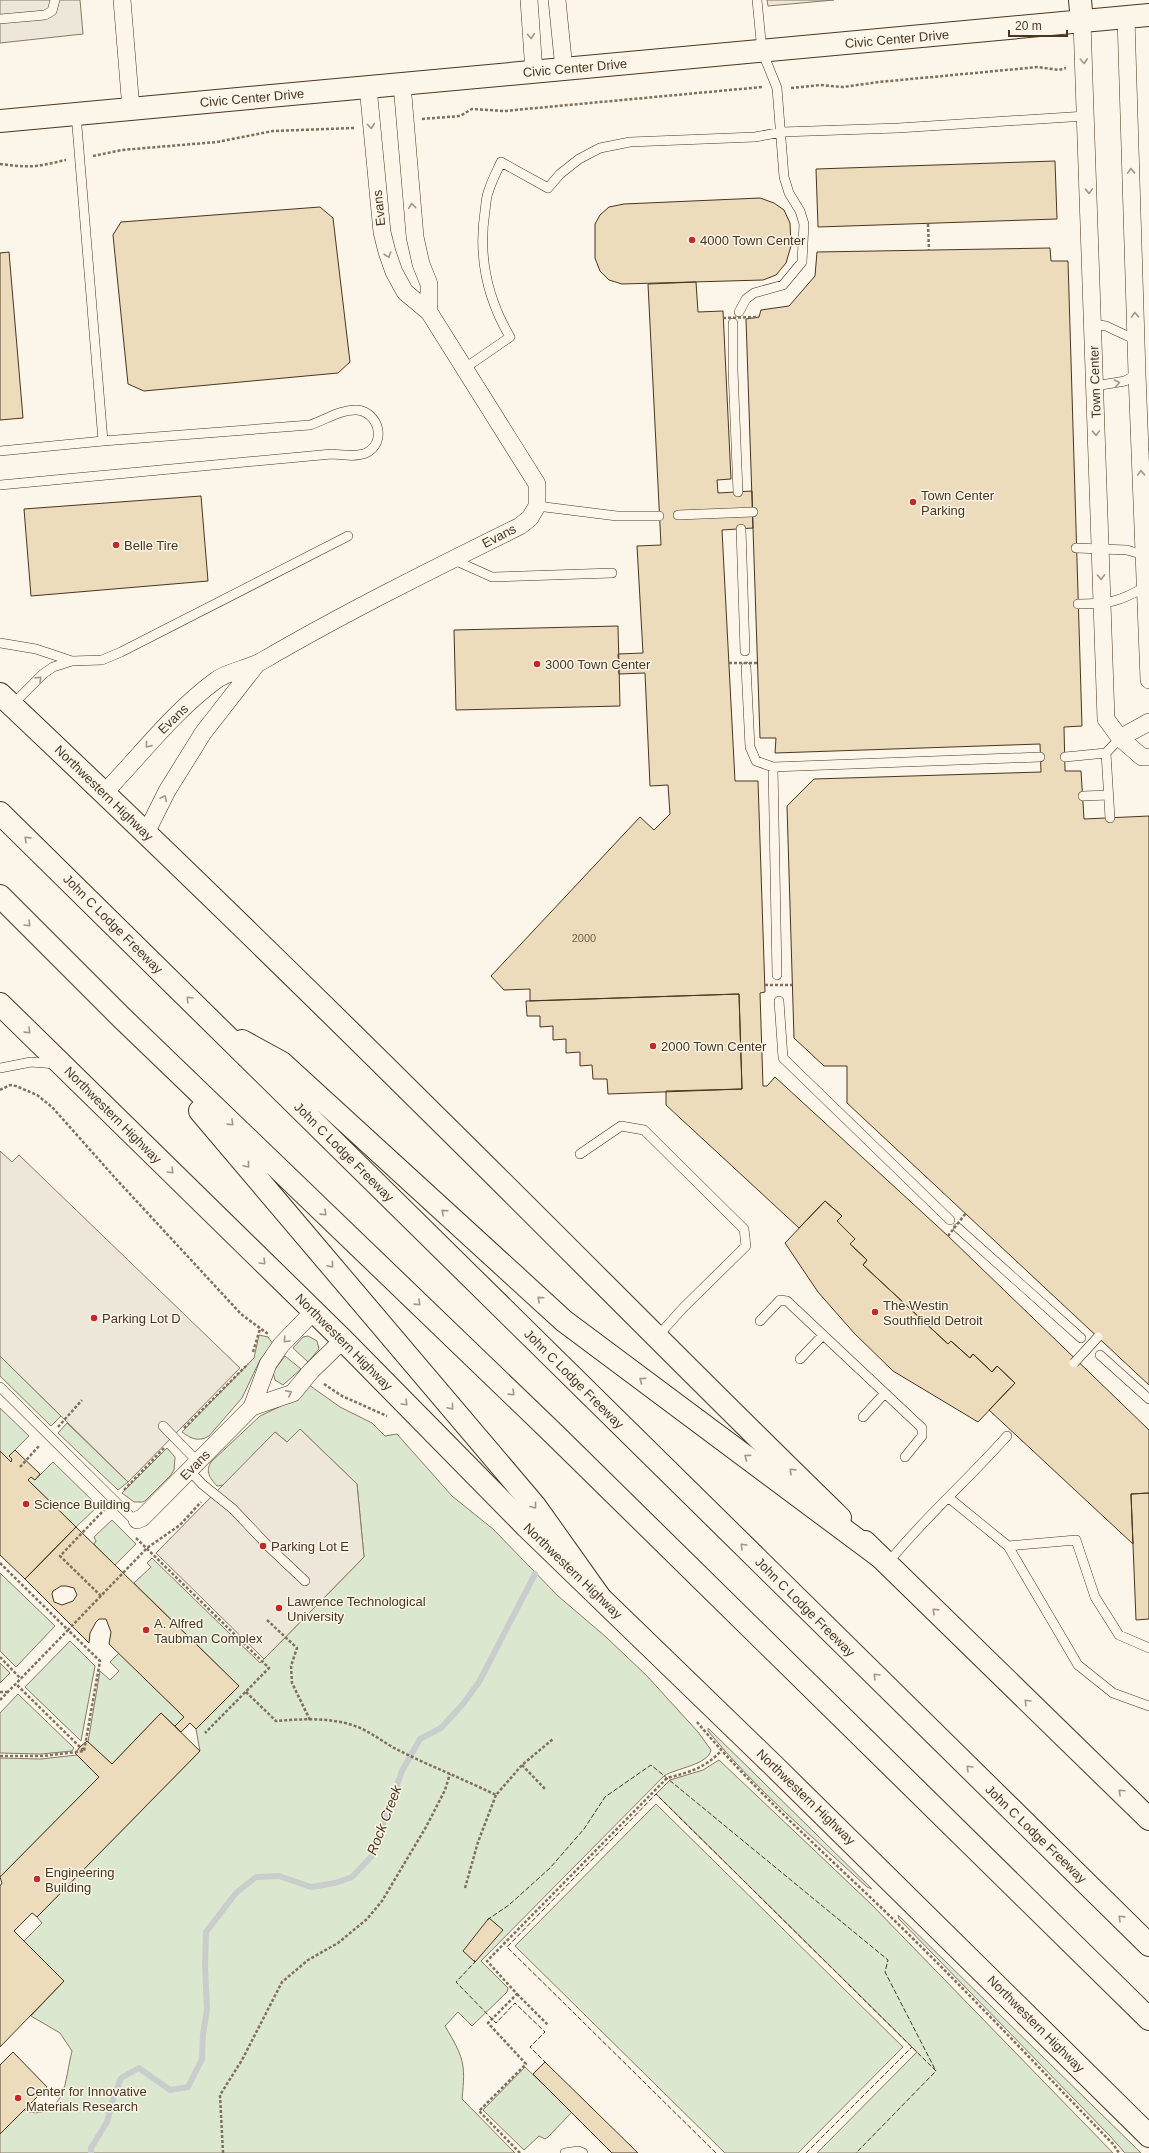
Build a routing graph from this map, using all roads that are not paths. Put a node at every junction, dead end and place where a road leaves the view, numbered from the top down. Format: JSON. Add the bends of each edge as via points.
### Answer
{"nodes":[{"id":1,"x":54,"y":0,"type":"edge"},
{"id":2,"x":122,"y":0,"type":"edge"},
{"id":3,"x":529,"y":0,"type":"edge"},
{"id":4,"x":557,"y":0,"type":"edge"},
{"id":5,"x":757,"y":0,"type":"edge"},
{"id":6,"x":1080,"y":0,"type":"edge"},
{"id":7,"x":1126,"y":9,"type":"edge"},
{"id":8,"x":1149,"y":15,"type":"edge"},
{"id":9,"x":0,"y":19,"type":"edge"},
{"id":10,"x":1082,"y":22,"type":"junction"},
{"id":11,"x":762,"y":51,"type":"junction"},
{"id":12,"x":564,"y":69,"type":"junction"},
{"id":13,"x":534,"y":72,"type":"junction"},
{"id":14,"x":402,"y":84,"type":"junction"},
{"id":15,"x":368,"y":87,"type":"junction"},
{"id":16,"x":131,"y":109,"type":"junction"},
{"id":17,"x":76,"y":114,"type":"junction"},
{"id":18,"x":1086,"y":116,"type":"junction"},
{"id":19,"x":0,"y":121,"type":"edge"},
{"id":20,"x":782,"y":132,"type":"junction"},
{"id":21,"x":429,"y":312,"type":"junction"},
{"id":22,"x":739,"y":312,"type":"dead end"},
{"id":23,"x":733,"y":323,"type":"dead end"},
{"id":24,"x":1093,"y":324,"type":"junction"},
{"id":25,"x":1136,"y":340,"type":"junction"},
{"id":26,"x":465,"y":368,"type":"junction"},
{"id":27,"x":1136,"y":374,"type":"junction"},
{"id":28,"x":1095,"y":386,"type":"junction"},
{"id":29,"x":103,"y":441,"type":"junction"},
{"id":30,"x":0,"y":451,"type":"edge"},
{"id":31,"x":0,"y":485,"type":"edge"},
{"id":32,"x":738,"y":492,"type":"dead end"},
{"id":33,"x":1146,"y":501,"type":"edge"},
{"id":34,"x":537,"y":506,"type":"junction"},
{"id":35,"x":752,"y":512,"type":"dead end"},
{"id":36,"x":678,"y":515,"type":"dead end"},
{"id":37,"x":659,"y":516,"type":"dead end"},
{"id":38,"x":741,"y":529,"type":"dead end"},
{"id":39,"x":348,"y":536,"type":"dead end"},
{"id":40,"x":1076,"y":548,"type":"dead end"},
{"id":41,"x":1100,"y":548,"type":"junction"},
{"id":42,"x":1144,"y":555,"type":"junction"},
{"id":43,"x":454,"y":560,"type":"junction"},
{"id":44,"x":612,"y":573,"type":"dead end"},
{"id":45,"x":1145,"y":587,"type":"junction"},
{"id":46,"x":1078,"y":604,"type":"dead end"},
{"id":47,"x":1101,"y":604,"type":"junction"},
{"id":48,"x":0,"y":643,"type":"edge"},
{"id":49,"x":745,"y":651,"type":"dead end"},
{"id":50,"x":72,"y":661,"type":"junction"},
{"id":51,"x":256,"y":664,"type":"junction"},
{"id":52,"x":746,"y":667,"type":"dead end"},
{"id":53,"x":1149,"y":680,"type":"edge"},
{"id":54,"x":6,"y":700,"type":"edge"},
{"id":55,"x":1149,"y":722,"type":"edge"},
{"id":56,"x":1120,"y":738,"type":"junction"},
{"id":57,"x":1106,"y":753,"type":"junction"},
{"id":58,"x":1040,"y":757,"type":"dead end"},
{"id":59,"x":1065,"y":757,"type":"dead end"},
{"id":60,"x":1149,"y":757,"type":"edge"},
{"id":61,"x":773,"y":768,"type":"junction"},
{"id":62,"x":104,"y":793,"type":"junction"},
{"id":63,"x":1109,"y":795,"type":"junction"},
{"id":64,"x":1083,"y":796,"type":"dead end"},
{"id":65,"x":0,"y":813,"type":"edge"},
{"id":66,"x":1110,"y":818,"type":"dead end"},
{"id":67,"x":146,"y":833,"type":"junction"},
{"id":68,"x":0,"y":896,"type":"edge"},
{"id":69,"x":777,"y":975,"type":"dead end"},
{"id":70,"x":779,"y":1001,"type":"dead end"},
{"id":71,"x":0,"y":1004,"type":"edge"},
{"id":72,"x":122,"y":1018,"type":"junction"},
{"id":73,"x":217,"y":1026,"type":"junction"},
{"id":74,"x":62,"y":1064,"type":"junction"},
{"id":75,"x":0,"y":1068,"type":"edge"},
{"id":76,"x":580,"y":1154,"type":"dead end"},
{"id":77,"x":950,"y":1220,"type":"dead end"},
{"id":78,"x":958,"y":1228,"type":"dead end"},
{"id":79,"x":313,"y":1312,"type":"junction"},
{"id":80,"x":760,"y":1321,"type":"dead end"},
{"id":81,"x":823,"y":1335,"type":"junction"},
{"id":82,"x":657,"y":1338,"type":"junction"},
{"id":83,"x":1081,"y":1338,"type":"dead end"},
{"id":84,"x":1098,"y":1338,"type":"dead end"},
{"id":85,"x":343,"y":1340,"type":"junction"},
{"id":86,"x":1100,"y":1355,"type":"dead end"},
{"id":87,"x":800,"y":1359,"type":"dead end"},
{"id":88,"x":1074,"y":1363,"type":"dead end"},
{"id":89,"x":0,"y":1387,"type":"edge"},
{"id":90,"x":885,"y":1393,"type":"junction"},
{"id":91,"x":1149,"y":1399,"type":"edge"},
{"id":92,"x":252,"y":1407,"type":"junction"},
{"id":93,"x":863,"y":1417,"type":"dead end"},
{"id":94,"x":163,"y":1426,"type":"dead end"},
{"id":95,"x":1007,"y":1436,"type":"dead end"},
{"id":96,"x":905,"y":1457,"type":"dead end"},
{"id":97,"x":194,"y":1466,"type":"junction"},
{"id":98,"x":949,"y":1498,"type":"junction"},
{"id":99,"x":134,"y":1527,"type":"joint"},
{"id":100,"x":1008,"y":1546,"type":"junction"},
{"id":101,"x":883,"y":1560,"type":"junction"},
{"id":102,"x":305,"y":1581,"type":"dead end"},
{"id":103,"x":599,"y":1596,"type":"junction"},
{"id":104,"x":1149,"y":1648,"type":"edge"},
{"id":105,"x":1149,"y":1706,"type":"edge"},
{"id":106,"x":1149,"y":1819,"type":"edge"},
{"id":107,"x":1149,"y":1945,"type":"edge"},
{"id":108,"x":1149,"y":2019,"type":"edge"},
{"id":109,"x":1149,"y":2136,"type":"edge"},
{"id":110,"x":565,"y":2153,"type":"edge"},
{"id":111,"x":583,"y":2153,"type":"edge"}],
"edges":[{"from":1,"to":9,"type":"lane","via":[[52,11],[45,15]]},
{"from":2,"to":16,"type":"street"},
{"from":3,"to":13,"type":"street","one_way":true},
{"from":4,"to":12,"type":"street"},
{"from":5,"to":11,"type":"lane"},
{"from":6,"to":10,"type":"main road"},
{"from":7,"to":8,"type":"main road","name":"Civic Center Drive"},
{"from":7,"to":10,"type":"main road","name":"Civic Center Drive"},
{"from":25,"to":7,"type":"street","one_way":true},
{"from":10,"to":11,"type":"main road","name":"Civic Center Drive"},
{"from":10,"to":18,"type":"street","name":"Town Center","one_way":true},
{"from":11,"to":12,"type":"main road","name":"Civic Center Drive"},
{"from":11,"to":20,"type":"lane","via":[[777,88]]},
{"from":12,"to":13,"type":"main road","name":"Civic Center Drive"},
{"from":13,"to":14,"type":"main road","name":"Civic Center Drive"},
{"from":14,"to":15,"type":"main road","name":"Civic Center Drive"},
{"from":21,"to":14,"type":"street","one_way":true,"via":[[429,284],[420,264],[415,238]]},
{"from":15,"to":16,"type":"main road","name":"Civic Center Drive"},
{"from":15,"to":21,"type":"street","name":"Evans","one_way":true,"via":[[382,232],[387,252],[405,292]]},
{"from":16,"to":17,"type":"main road","name":"Civic Center Drive"},
{"from":17,"to":19,"type":"main road","name":"Civic Center Drive"},
{"from":17,"to":29,"type":"lane"},
{"from":18,"to":20,"type":"lane","via":[[898,128]]},
{"from":18,"to":24,"type":"street","name":"Town Center","one_way":true},
{"from":20,"to":22,"type":"lane","via":[[784,177],[804,224],[802,262],[783,285],[754,293],[746,299]]},
{"from":20,"to":26,"type":"lane","via":[[755,137],[630,142],[600,148],[579,158],[548,188],[501,162],[488,191],[481,233],[489,292],[497,315],[510,337]]},
{"from":21,"to":26,"type":"street","name":"Evans"},
{"from":23,"to":32,"type":"lane"},
{"from":24,"to":25,"type":"lane","via":[[1106,326]]},
{"from":24,"to":28,"type":"street","name":"Town Center"},
{"from":25,"to":27,"type":"street"},
{"from":26,"to":34,"type":"street","name":"Evans","via":[[537,484]]},
{"from":28,"to":27,"type":"lane","one_way":true,"via":[[1125,382]]},
{"from":33,"to":27,"type":"street","one_way":true},
{"from":28,"to":41,"type":"street","name":"Town Center","one_way":true},
{"from":29,"to":30,"type":"lane"},
{"from":29,"to":31,"type":"lane","via":[[310,425],[341,412],[358,410],[368,414],[378,424],[374,448],[358,455],[332,454]]},
{"from":33,"to":42,"type":"street"},
{"from":34,"to":37,"type":"lane","via":[[617,516]]},
{"from":34,"to":43,"type":"street","name":"Evans","via":[[530,518],[520,526]]},
{"from":35,"to":36,"type":"lane"},
{"from":38,"to":49,"type":"lane"},
{"from":39,"to":50,"type":"lane","via":[[121,652],[102,660]]},
{"from":40,"to":41,"type":"lane"},
{"from":41,"to":42,"type":"lane","via":[[1127,550]]},
{"from":41,"to":47,"type":"street","name":"Town Center","one_way":true},
{"from":42,"to":45,"type":"street"},
{"from":43,"to":44,"type":"lane","via":[[492,577]]},
{"from":43,"to":51,"type":"street","name":"Evans"},
{"from":45,"to":47,"type":"lane","via":[[1124,600]]},
{"from":45,"to":53,"type":"street"},
{"from":46,"to":47,"type":"lane"},
{"from":47,"to":56,"type":"street","name":"Town Center","via":[[1106,718]]},
{"from":48,"to":50,"type":"lane","via":[[36,649]]},
{"from":54,"to":50,"type":"lane","one_way":true,"via":[[53,667]]},
{"from":51,"to":62,"type":"street","name":"Evans","one_way":true,"via":[[217,680],[201,692],[163,727]]},
{"from":67,"to":51,"type":"street","name":"Evans","one_way":true,"via":[[167,791],[202,733]]},
{"from":52,"to":61,"type":"lane","via":[[750,747],[756,761]]},
{"from":54,"to":62,"type":"main road","name":"Northwestern Highway"},
{"from":55,"to":56,"type":"street"},
{"from":56,"to":57,"type":"lane"},
{"from":56,"to":60,"type":"street","name":"Town Center","via":[[1142,757]]},
{"from":57,"to":59,"type":"lane"},
{"from":57,"to":63,"type":"lane"},
{"from":58,"to":61,"type":"lane"},
{"from":61,"to":69,"type":"lane"},
{"from":62,"to":67,"type":"main road","name":"Northwestern Highway"},
{"from":63,"to":64,"type":"lane"},
{"from":63,"to":66,"type":"lane"},
{"from":73,"to":65,"type":"main road","name":"John C Lodge Freeway","one_way":true},
{"from":67,"to":82,"type":"main road","name":"Northwestern Highway","via":[[434,1114]]},
{"from":68,"to":72,"type":"main road","one_way":true},
{"from":70,"to":77,"type":"lane","via":[[783,1058]]},
{"from":71,"to":74,"type":"main road","name":"Northwestern Highway","one_way":true},
{"from":72,"to":103,"type":"main road","one_way":true,"via":[[535,1506]]},
{"from":72,"to":108,"type":"main road","one_way":true,"via":[[554,1434]]},
{"from":101,"to":73,"type":"main road","one_way":true,"via":[[564,1321],[282,1063]]},
{"from":107,"to":73,"type":"main road","name":"John C Lodge Freeway","one_way":true},
{"from":74,"to":75,"type":"lane","via":[[31,1062]]},
{"from":74,"to":79,"type":"main road","name":"Northwestern Highway","one_way":true},
{"from":76,"to":82,"type":"lane","via":[[621,1126],[644,1130],[744,1229],[746,1246],[683,1308]]},
{"from":78,"to":83,"type":"lane"},
{"from":79,"to":85,"type":"main road","name":"Northwestern Highway"},
{"from":79,"to":92,"type":"street","name":"Evans","one_way":true,"via":[[281,1345],[268,1364]]},
{"from":80,"to":81,"type":"lane","via":[[780,1300],[787,1301]]},
{"from":81,"to":87,"type":"lane"},
{"from":81,"to":90,"type":"lane"},
{"from":101,"to":82,"type":"main road","name":"Northwestern Highway","one_way":true},
{"from":84,"to":88,"type":"lane","bridge":true},
{"from":92,"to":85,"type":"street","name":"Evans","one_way":true,"via":[[293,1393],[310,1371]]},
{"from":85,"to":103,"type":"main road","name":"Northwestern Highway","one_way":true,"via":[[521,1521]]},
{"from":86,"to":91,"type":"lane"},
{"from":89,"to":99,"type":"lane","via":[[131,1517]]},
{"from":90,"to":93,"type":"lane"},
{"from":90,"to":96,"type":"lane","via":[[922,1428],[922,1436]]},
{"from":92,"to":97,"type":"street","name":"Evans"},
{"from":94,"to":97,"type":"lane"},
{"from":95,"to":98,"type":"lane"},
{"from":97,"to":99,"type":"street","name":"Evans"},
{"from":97,"to":102,"type":"lane","via":[[211,1491],[233,1509]]},
{"from":98,"to":100,"type":"lane"},
{"from":98,"to":101,"type":"lane"},
{"from":100,"to":104,"type":"lane","via":[[1076,1540],[1094,1597],[1119,1636]]},
{"from":100,"to":105,"type":"lane","via":[[1078,1665],[1113,1694]]},
{"from":106,"to":101,"type":"main road","name":"Northwestern Highway","one_way":true},
{"from":103,"to":109,"type":"main road","name":"Northwestern Highway","via":[[770,1761]]},
{"from":110,"to":111,"type":"lane"}]}
